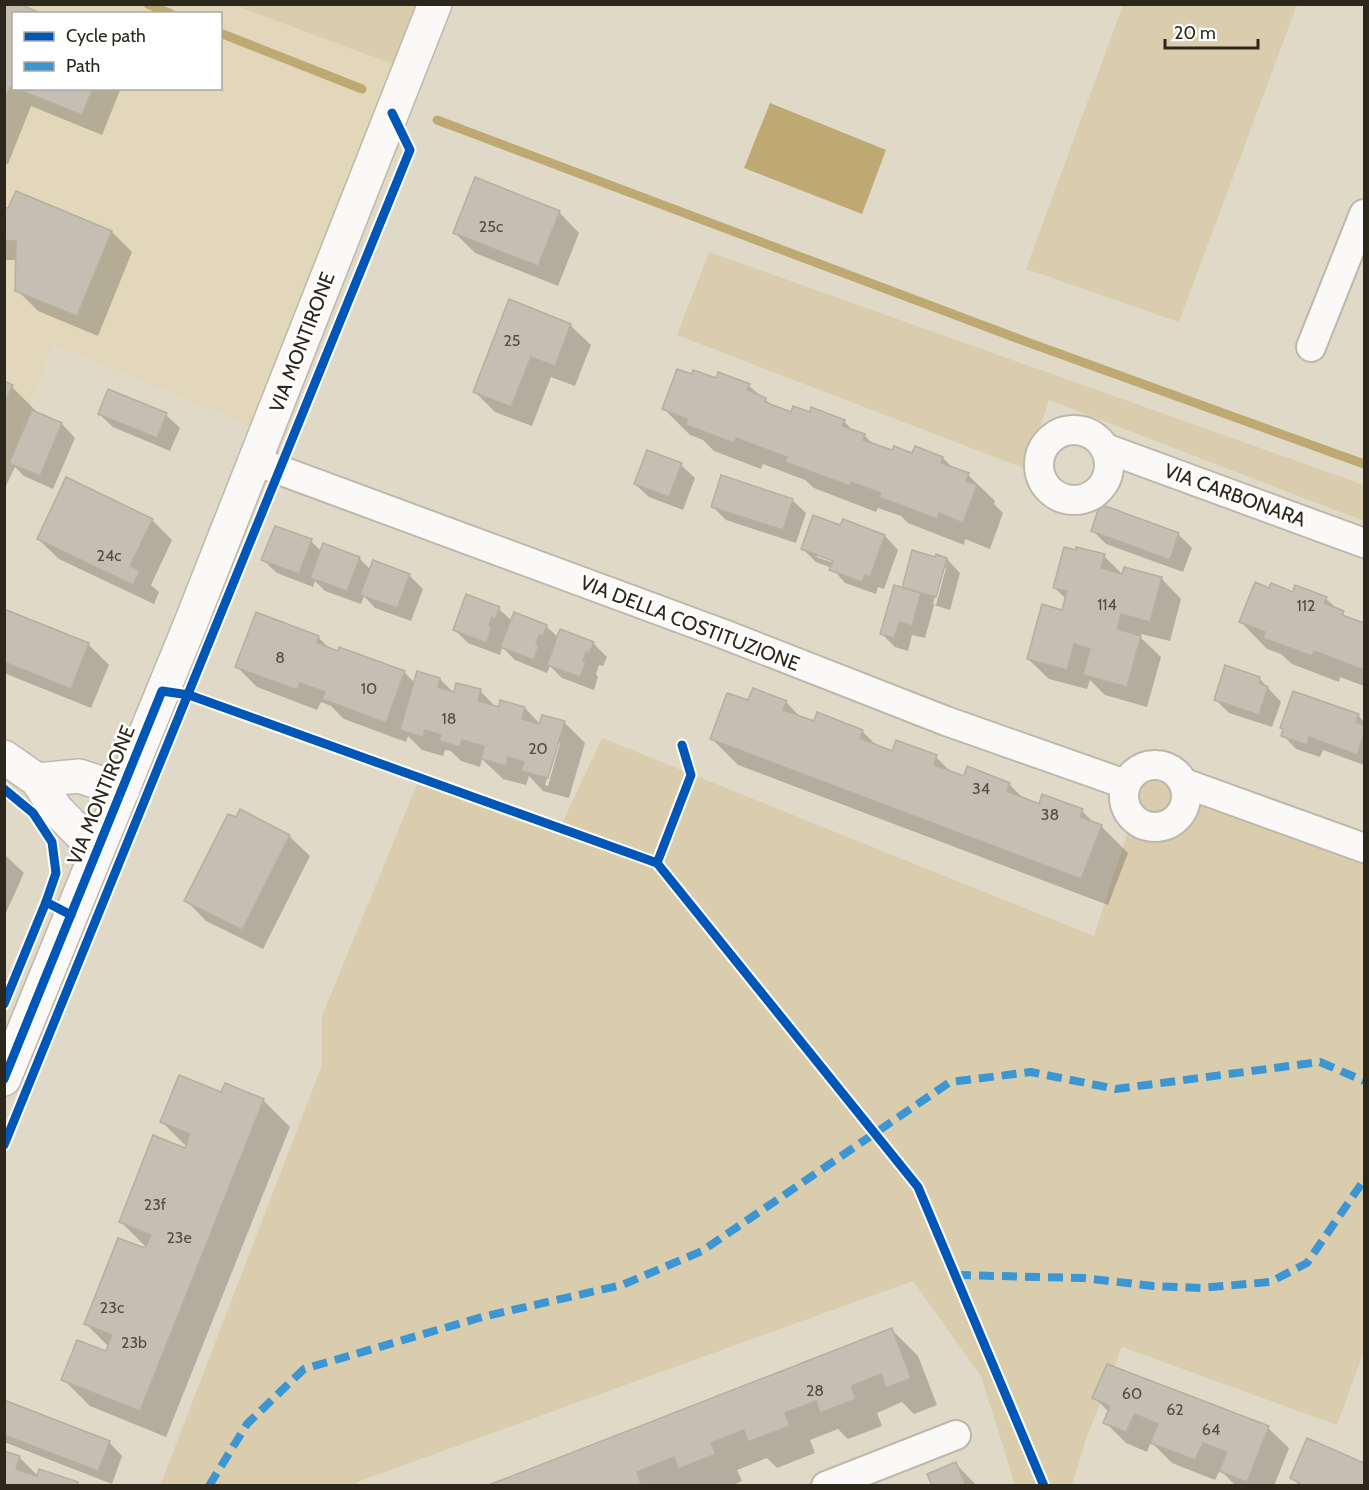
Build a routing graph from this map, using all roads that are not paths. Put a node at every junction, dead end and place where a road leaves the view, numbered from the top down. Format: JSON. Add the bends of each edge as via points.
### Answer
{"nodes":[{"id":1,"x":435,"y":4,"type":"edge"},
{"id":2,"x":1365,"y":214,"type":"edge"},
{"id":3,"x":1311,"y":346,"type":"dead end"},
{"id":4,"x":1105,"y":448,"type":"dead end"},
{"id":5,"x":255,"y":461,"type":"junction"},
{"id":6,"x":1365,"y":543,"type":"edge"},
{"id":7,"x":4,"y":757,"type":"edge"},
{"id":8,"x":37,"y":780,"type":"junction"},
{"id":9,"x":1184,"y":783,"type":"junction"},
{"id":10,"x":1125,"y":784,"type":"junction"},
{"id":11,"x":123,"y":790,"type":"junction"},
{"id":12,"x":1365,"y":848,"type":"edge"},
{"id":13,"x":98,"y":851,"type":"junction"},
{"id":14,"x":6,"y":1073,"type":"edge"},
{"id":15,"x":956,"y":1435,"type":"dead end"},
{"id":16,"x":826,"y":1485,"type":"edge"}],
"edges":[{"from":1,"to":5,"type":"street","name":"VIA MONTIRONE"},
{"from":2,"to":3,"type":"street"},
{"from":4,"to":6,"type":"street","name":"VIA CARBONARA"},
{"from":5,"to":10,"type":"street","name":"VIA DELLA COSTITUZIONE","via":[[716,631],[946,721]]},
{"from":5,"to":11,"type":"street","name":"VIA MONTIRONE"},
{"from":7,"to":8,"type":"street"},
{"from":8,"to":11,"type":"street","via":[[79,776]]},
{"from":8,"to":13,"type":"street","via":[[56,809]]},
{"from":9,"to":10,"type":"street","via":[[1167,766],[1155,764],[1142,766]]},
{"from":9,"to":10,"type":"street","via":[[1187,793],[1182,813],[1156,827],[1129,814]]},
{"from":9,"to":12,"type":"street"},
{"from":11,"to":13,"type":"street","name":"VIA MONTIRONE"},
{"from":13,"to":14,"type":"street","name":"VIA MONTIRONE"},
{"from":15,"to":16,"type":"street"}]}
